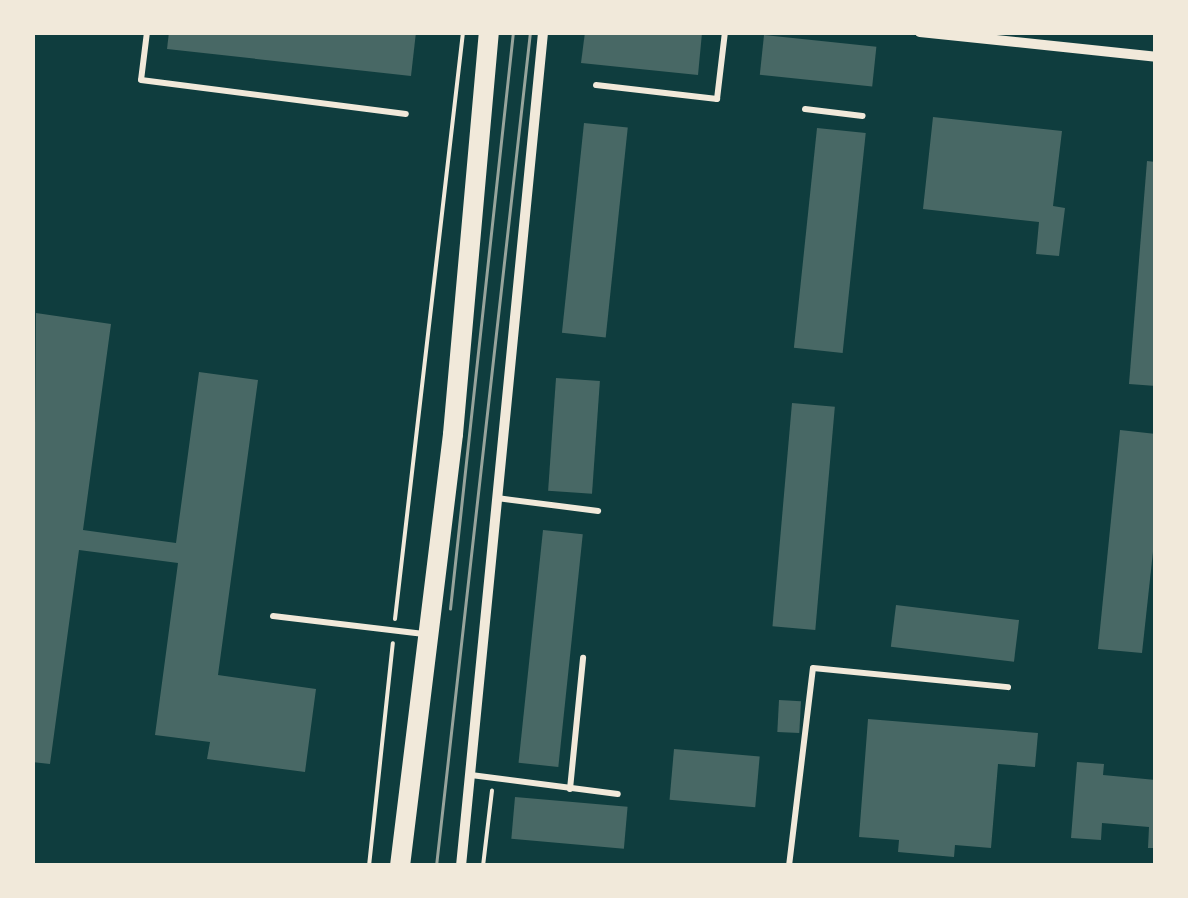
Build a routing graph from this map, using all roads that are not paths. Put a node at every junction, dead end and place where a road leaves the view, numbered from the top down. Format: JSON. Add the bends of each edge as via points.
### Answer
{"nodes":[{"id":1,"x":147,"y":32,"type":"edge"},
{"id":2,"x":489,"y":32,"type":"edge"},
{"id":3,"x":543,"y":32,"type":"edge"},
{"id":4,"x":725,"y":32,"type":"edge"},
{"id":5,"x":920,"y":32,"type":"edge"},
{"id":6,"x":1156,"y":57,"type":"edge"},
{"id":7,"x":596,"y":85,"type":"dead end"},
{"id":8,"x":805,"y":108,"type":"dead end"},
{"id":9,"x":406,"y":114,"type":"dead end"},
{"id":10,"x":863,"y":116,"type":"dead end"},
{"id":11,"x":497,"y":498,"type":"junction"},
{"id":12,"x":598,"y":510,"type":"dead end"},
{"id":13,"x":273,"y":616,"type":"dead end"},
{"id":14,"x":425,"y":635,"type":"junction"},
{"id":15,"x":583,"y":658,"type":"dead end"},
{"id":16,"x":1008,"y":687,"type":"dead end"},
{"id":17,"x":468,"y":774,"type":"junction"},
{"id":18,"x":570,"y":788,"type":"junction"},
{"id":19,"x":618,"y":794,"type":"dead end"},
{"id":20,"x":400,"y":866,"type":"edge"},
{"id":21,"x":461,"y":866,"type":"edge"},
{"id":22,"x":789,"y":866,"type":"edge"}],
"edges":[{"from":1,"to":9,"type":"lane","via":[[141,80]]},
{"from":2,"to":14,"type":"main road","via":[[453,434]]},
{"from":3,"to":11,"type":"street"},
{"from":4,"to":7,"type":"lane","via":[[717,98]]},
{"from":5,"to":6,"type":"street"},
{"from":8,"to":10,"type":"lane"},
{"from":11,"to":12,"type":"lane"},
{"from":11,"to":17,"type":"street"},
{"from":13,"to":14,"type":"lane"},
{"from":14,"to":20,"type":"main road"},
{"from":15,"to":18,"type":"lane"},
{"from":16,"to":22,"type":"lane","via":[[813,668]]},
{"from":17,"to":18,"type":"lane"},
{"from":17,"to":21,"type":"street"},
{"from":18,"to":19,"type":"lane"}]}
